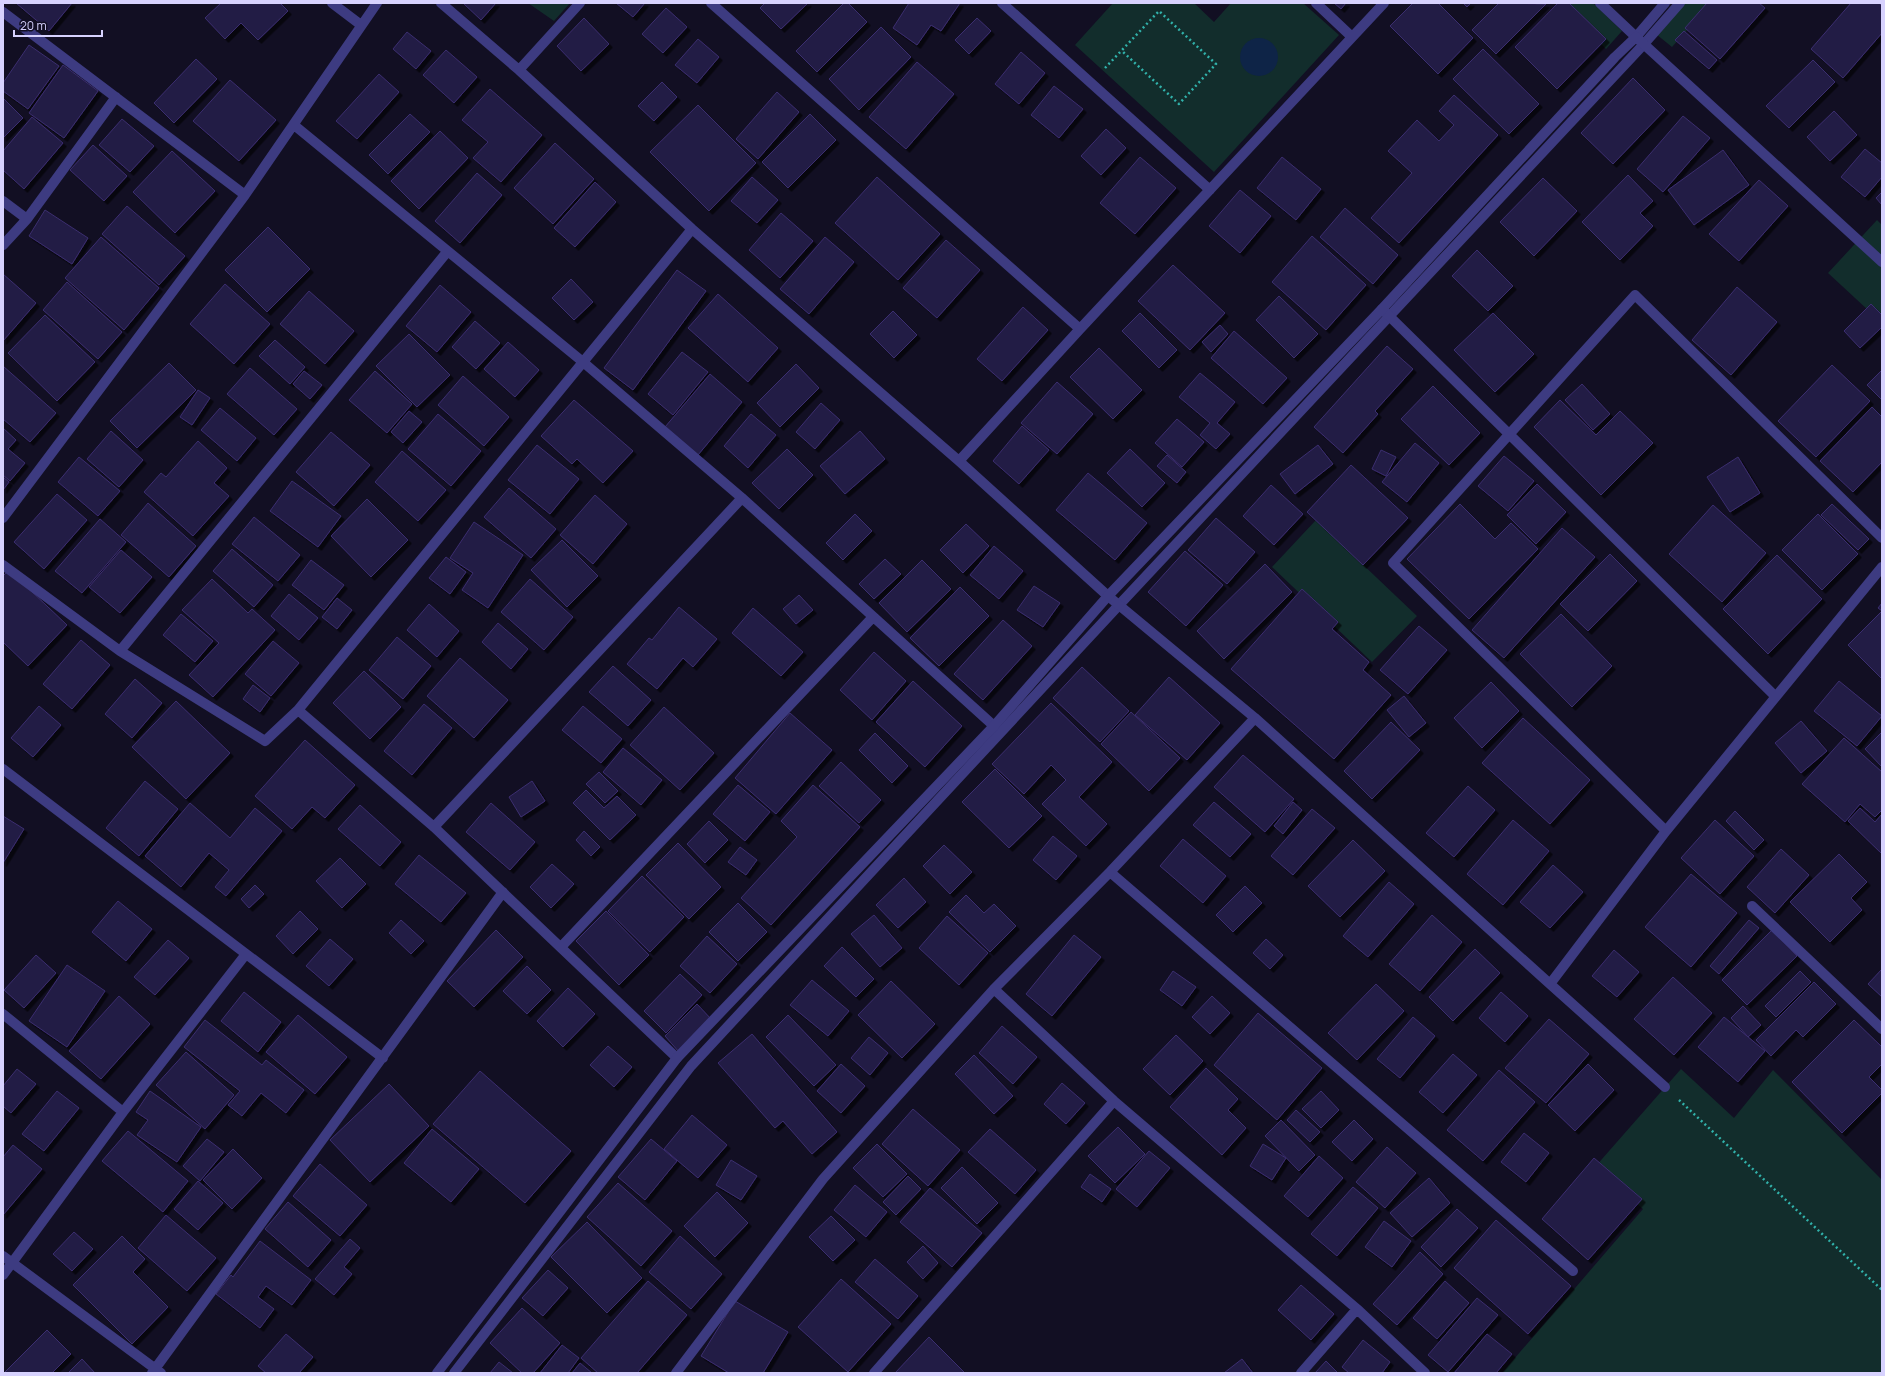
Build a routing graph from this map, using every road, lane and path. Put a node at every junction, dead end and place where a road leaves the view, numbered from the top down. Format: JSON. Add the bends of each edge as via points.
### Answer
{"nodes":[{"id":1,"x":332,"y":3,"type":"edge"},
{"id":2,"x":377,"y":3,"type":"edge"},
{"id":3,"x":441,"y":3,"type":"edge"},
{"id":4,"x":580,"y":3,"type":"edge"},
{"id":5,"x":711,"y":3,"type":"edge"},
{"id":6,"x":1002,"y":3,"type":"edge"},
{"id":7,"x":1316,"y":3,"type":"edge"},
{"id":8,"x":1384,"y":3,"type":"edge"},
{"id":9,"x":1600,"y":3,"type":"edge"},
{"id":10,"x":1665,"y":3,"type":"edge"},
{"id":11,"x":1680,"y":3,"type":"edge"},
{"id":12,"x":3,"y":12,"type":"edge"},
{"id":13,"x":361,"y":25,"type":"junction"},
{"id":14,"x":1352,"y":37,"type":"junction"},
{"id":15,"x":1636,"y":37,"type":"junction"},
{"id":16,"x":1644,"y":44,"type":"junction"},
{"id":17,"x":1122,"y":51,"type":"junction"},
{"id":18,"x":519,"y":70,"type":"junction"},
{"id":19,"x":1091,"y":83,"type":"junction"},
{"id":20,"x":116,"y":97,"type":"junction"},
{"id":21,"x":294,"y":124,"type":"junction"},
{"id":22,"x":1210,"y":190,"type":"junction"},
{"id":23,"x":245,"y":195,"type":"junction"},
{"id":24,"x":3,"y":201,"type":"edge"},
{"id":25,"x":27,"y":219,"type":"junction"},
{"id":26,"x":692,"y":229,"type":"junction"},
{"id":27,"x":3,"y":245,"type":"edge"},
{"id":28,"x":447,"y":252,"type":"junction"},
{"id":29,"x":1882,"y":262,"type":"edge"},
{"id":30,"x":1386,"y":313,"type":"junction"},
{"id":31,"x":1080,"y":329,"type":"junction"},
{"id":32,"x":583,"y":362,"type":"junction"},
{"id":33,"x":1511,"y":434,"type":"junction"},
{"id":34,"x":959,"y":461,"type":"junction"},
{"id":35,"x":742,"y":498,"type":"junction"},
{"id":36,"x":3,"y":518,"type":"edge"},
{"id":37,"x":1882,"y":538,"type":"edge"},
{"id":38,"x":3,"y":565,"type":"edge"},
{"id":39,"x":1882,"y":567,"type":"edge"},
{"id":40,"x":1108,"y":596,"type":"junction"},
{"id":41,"x":1118,"y":605,"type":"junction"},
{"id":42,"x":873,"y":616,"type":"junction"},
{"id":43,"x":120,"y":652,"type":"junction"},
{"id":44,"x":1775,"y":696,"type":"junction"},
{"id":45,"x":298,"y":710,"type":"junction"},
{"id":46,"x":1255,"y":718,"type":"junction"},
{"id":47,"x":994,"y":726,"type":"junction"},
{"id":48,"x":3,"y":769,"type":"edge"},
{"id":49,"x":434,"y":827,"type":"junction"},
{"id":50,"x":1666,"y":831,"type":"junction"},
{"id":51,"x":1110,"y":872,"type":"junction"},
{"id":52,"x":503,"y":892,"type":"junction"},
{"id":53,"x":1752,"y":906,"type":"dead end"},
{"id":54,"x":561,"y":947,"type":"junction"},
{"id":55,"x":246,"y":954,"type":"junction"},
{"id":56,"x":1550,"y":984,"type":"junction"},
{"id":57,"x":994,"y":989,"type":"junction"},
{"id":58,"x":3,"y":1014,"type":"edge"},
{"id":59,"x":1882,"y":1029,"type":"edge"},
{"id":60,"x":383,"y":1058,"type":"junction"},
{"id":61,"x":677,"y":1058,"type":"junction"},
{"id":62,"x":1665,"y":1087,"type":"joint"},
{"id":63,"x":1114,"y":1101,"type":"junction"},
{"id":64,"x":123,"y":1112,"type":"junction"},
{"id":65,"x":3,"y":1256,"type":"edge"},
{"id":66,"x":12,"y":1262,"type":"junction"},
{"id":67,"x":1573,"y":1271,"type":"dead end"},
{"id":68,"x":3,"y":1275,"type":"edge"},
{"id":69,"x":1882,"y":1290,"type":"edge"},
{"id":70,"x":1357,"y":1309,"type":"junction"},
{"id":71,"x":156,"y":1371,"type":"edge"},
{"id":72,"x":437,"y":1373,"type":"edge"},
{"id":73,"x":454,"y":1373,"type":"edge"},
{"id":74,"x":676,"y":1373,"type":"edge"},
{"id":75,"x":874,"y":1373,"type":"edge"},
{"id":76,"x":1301,"y":1373,"type":"edge"},
{"id":77,"x":1424,"y":1373,"type":"edge"}],
"edges":[{"from":1,"to":13,"type":"street"},
{"from":2,"to":13,"type":"street"},
{"from":3,"to":18,"type":"street"},
{"from":4,"to":18,"type":"street"},
{"from":5,"to":31,"type":"street"},
{"from":6,"to":19,"type":"street"},
{"from":7,"to":14,"type":"street"},
{"from":8,"to":14,"type":"street"},
{"from":9,"to":15,"type":"street"},
{"from":10,"to":15,"type":"street"},
{"from":11,"to":16,"type":"street"},
{"from":12,"to":20,"type":"street"},
{"from":13,"to":21,"type":"street"},
{"from":14,"to":22,"type":"street"},
{"from":15,"to":16,"type":"street"},
{"from":15,"to":30,"type":"street","via":[[1615,57]]},
{"from":16,"to":29,"type":"street"},
{"from":16,"to":30,"type":"street"},
{"from":17,"to":17,"type":"path","via":[[1159,11],[1216,64],[1180,104]]},
{"from":17,"to":19,"type":"path"},
{"from":18,"to":26,"type":"street"},
{"from":19,"to":22,"type":"street"},
{"from":20,"to":23,"type":"street"},
{"from":20,"to":25,"type":"street"},
{"from":21,"to":23,"type":"street"},
{"from":21,"to":28,"type":"street"},
{"from":22,"to":31,"type":"street"},
{"from":23,"to":36,"type":"street"},
{"from":24,"to":25,"type":"street"},
{"from":25,"to":27,"type":"street"},
{"from":26,"to":32,"type":"street"},
{"from":26,"to":34,"type":"street"},
{"from":28,"to":32,"type":"street"},
{"from":28,"to":43,"type":"street"},
{"from":30,"to":33,"type":"street"},
{"from":30,"to":40,"type":"street"},
{"from":30,"to":41,"type":"street"},
{"from":31,"to":34,"type":"street"},
{"from":32,"to":35,"type":"street"},
{"from":32,"to":45,"type":"street"},
{"from":33,"to":37,"type":"street","via":[[1635,295]]},
{"from":33,"to":44,"type":"street"},
{"from":33,"to":50,"type":"street","via":[[1393,563]]},
{"from":34,"to":40,"type":"street"},
{"from":35,"to":42,"type":"street"},
{"from":35,"to":49,"type":"street"},
{"from":38,"to":43,"type":"street"},
{"from":39,"to":44,"type":"street"},
{"from":40,"to":41,"type":"street"},
{"from":40,"to":47,"type":"street"},
{"from":41,"to":46,"type":"street"},
{"from":41,"to":73,"type":"street","via":[[691,1066]]},
{"from":42,"to":47,"type":"street"},
{"from":42,"to":54,"type":"street"},
{"from":43,"to":45,"type":"street","via":[[265,741]]},
{"from":44,"to":50,"type":"street"},
{"from":45,"to":49,"type":"street"},
{"from":46,"to":51,"type":"street"},
{"from":46,"to":56,"type":"street"},
{"from":47,"to":61,"type":"street"},
{"from":48,"to":55,"type":"street"},
{"from":49,"to":52,"type":"street"},
{"from":50,"to":56,"type":"street"},
{"from":51,"to":57,"type":"street"},
{"from":51,"to":67,"type":"street"},
{"from":52,"to":54,"type":"street"},
{"from":52,"to":60,"type":"street"},
{"from":53,"to":59,"type":"street"},
{"from":54,"to":61,"type":"street"},
{"from":55,"to":60,"type":"street"},
{"from":55,"to":64,"type":"street"},
{"from":56,"to":62,"type":"street"},
{"from":57,"to":63,"type":"street"},
{"from":57,"to":74,"type":"street","via":[[823,1179]]},
{"from":58,"to":64,"type":"street"},
{"from":60,"to":71,"type":"street"},
{"from":61,"to":72,"type":"street"},
{"from":62,"to":69,"type":"path"},
{"from":63,"to":70,"type":"street"},
{"from":63,"to":75,"type":"street"},
{"from":64,"to":66,"type":"street"},
{"from":65,"to":66,"type":"street"},
{"from":66,"to":68,"type":"street"},
{"from":66,"to":71,"type":"street"},
{"from":70,"to":76,"type":"street"},
{"from":70,"to":77,"type":"street"}]}
